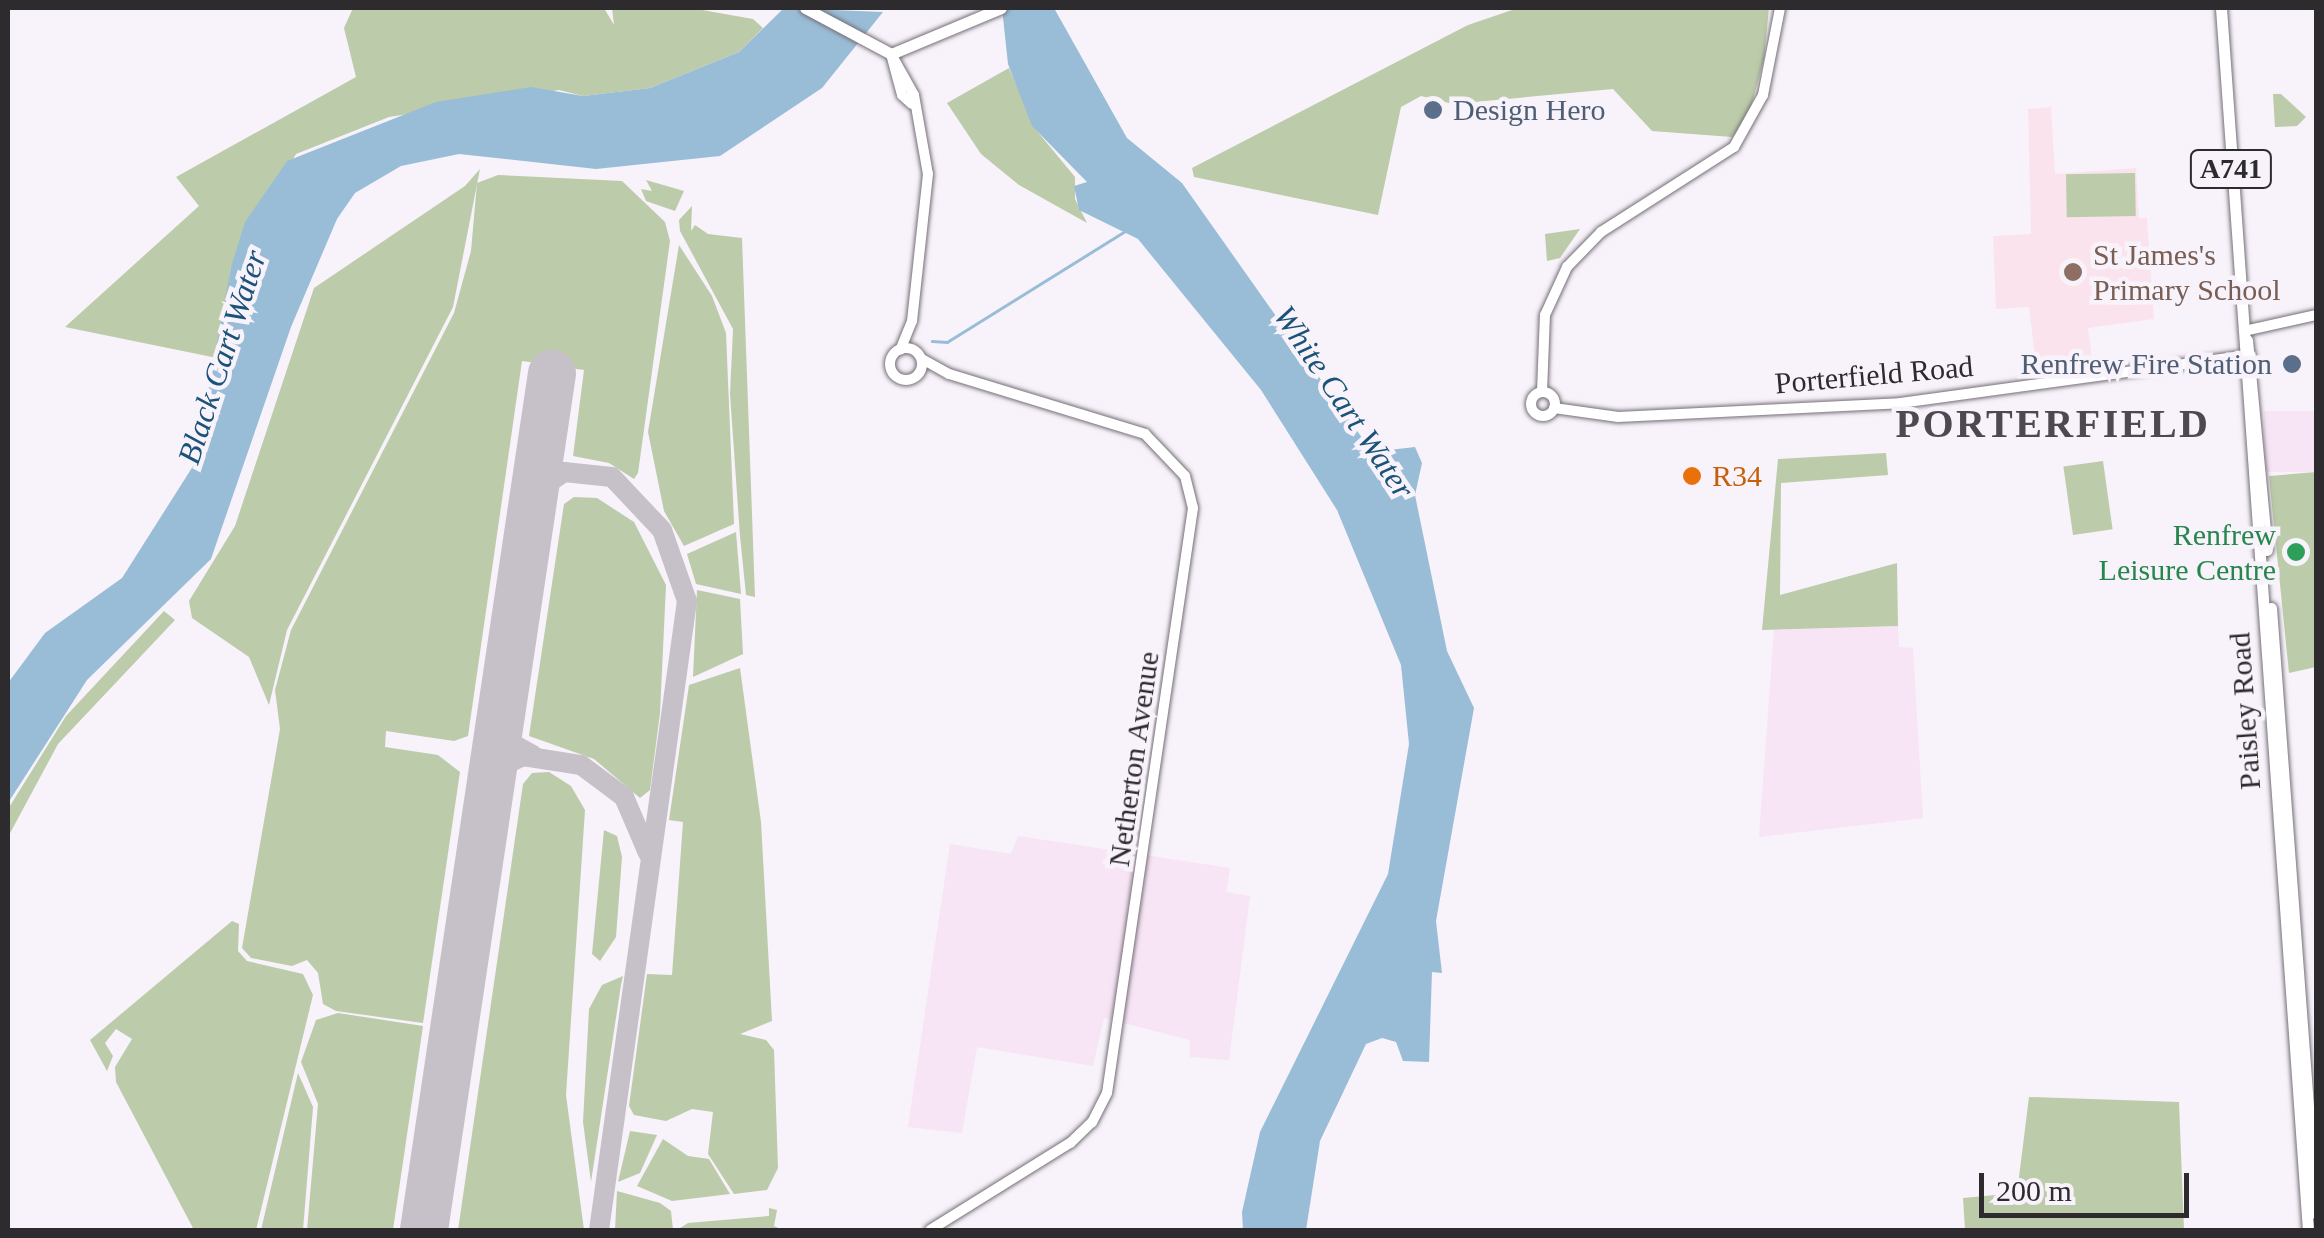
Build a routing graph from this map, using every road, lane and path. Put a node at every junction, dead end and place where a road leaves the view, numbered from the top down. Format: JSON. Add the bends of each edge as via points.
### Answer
{"nodes":[{"id":1,"x":805,"y":8,"type":"edge"},
{"id":2,"x":1780,"y":8,"type":"edge"},
{"id":3,"x":2220,"y":8,"type":"edge"},
{"id":4,"x":999,"y":9,"type":"edge"},
{"id":5,"x":891,"y":54,"type":"junction"},
{"id":6,"x":2316,"y":315,"type":"edge"},
{"id":7,"x":910,"y":330,"type":"junction"},
{"id":8,"x":2244,"y":331,"type":"junction"},
{"id":9,"x":900,"y":350,"type":"junction"},
{"id":10,"x":918,"y":355,"type":"junction"},
{"id":11,"x":2246,"y":355,"type":"junction"},
{"id":12,"x":940,"y":371,"type":"junction"},
{"id":13,"x":920,"y":372,"type":"junction"},
{"id":14,"x":1542,"y":392,"type":"junction"},
{"id":15,"x":1554,"y":408,"type":"junction"},
{"id":16,"x":2306,"y":1086,"type":"edge"},
{"id":17,"x":2316,"y":1213,"type":"edge"},
{"id":18,"x":930,"y":1230,"type":"edge"},
{"id":19,"x":2308,"y":1230,"type":"edge"}],
"edges":[{"from":1,"to":5,"type":"main road"},
{"from":2,"to":14,"type":"street","via":[[1763,95],[1734,147],[1706,171],[1601,232],[1567,267],[1546,315]]},
{"from":3,"to":8,"type":"main road","name":"Paisley Road","number":"A741"},
{"from":4,"to":5,"type":"main road"},
{"from":5,"to":7,"type":"street","via":[[902,95],[912,104],[928,188]]},
{"from":6,"to":8,"type":"street"},
{"from":7,"to":9,"type":"street"},
{"from":7,"to":10,"type":"street"},
{"from":8,"to":11,"type":"main road","name":"Paisley Road","number":"A741"},
{"from":9,"to":10,"type":"street"},
{"from":9,"to":13,"type":"street","via":[[890,363],[895,376],[908,380]]},
{"from":10,"to":12,"type":"street","name":"Netherton Avenue"},
{"from":10,"to":13,"type":"street"},
{"from":11,"to":15,"type":"street","name":"Porterfield Road","via":[[1900,403],[1618,417]]},
{"from":11,"to":16,"type":"main road","name":"Paisley Road","number":"A741"},
{"from":12,"to":13,"type":"street","name":"Netherton Avenue"},
{"from":12,"to":18,"type":"street","name":"Netherton Avenue","via":[[1145,434],[1185,476],[1193,508],[1108,1092],[1092,1122],[1070,1143]]},
{"from":14,"to":15,"type":"street","via":[[1554,398]]},
{"from":14,"to":15,"type":"street","via":[[1532,399],[1534,411],[1544,416]]},
{"from":16,"to":17,"type":"main road","number":"A741"},
{"from":16,"to":19,"type":"main road","number":"A741"}]}
